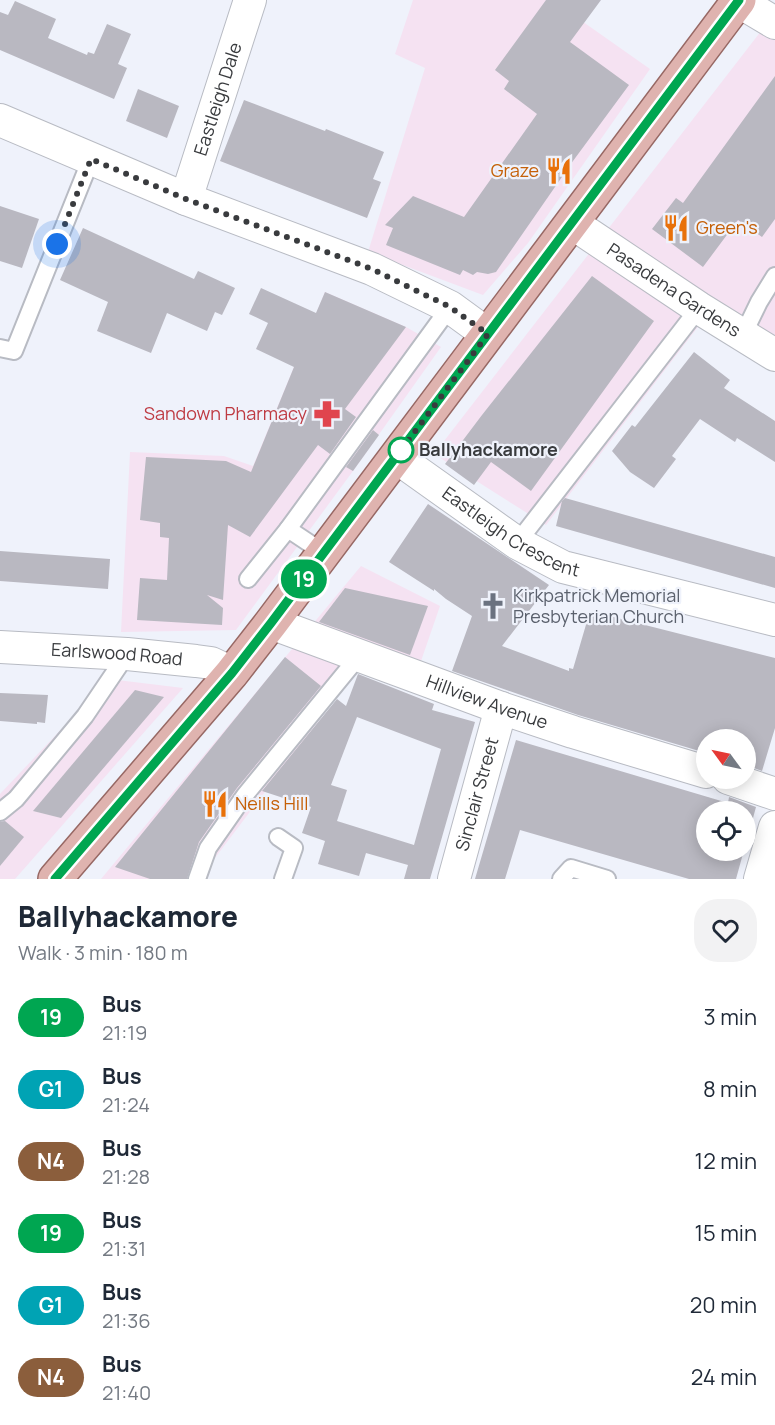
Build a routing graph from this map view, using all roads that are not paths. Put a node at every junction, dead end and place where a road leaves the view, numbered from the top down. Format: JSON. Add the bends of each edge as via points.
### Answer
{"nodes":[{"id":1,"x":250,"y":0,"type":"edge"},
{"id":2,"x":739,"y":0,"type":"edge"},
{"id":3,"x":775,"y":23,"type":"edge"},
{"id":4,"x":0,"y":120,"type":"edge"},
{"id":5,"x":91,"y":159,"type":"junction"},
{"id":6,"x":186,"y":199,"type":"junction"},
{"id":7,"x":572,"y":223,"type":"junction"},
{"id":8,"x":775,"y":276,"type":"edge"},
{"id":9,"x":450,"y":307,"type":"junction"},
{"id":10,"x":699,"y":308,"type":"junction"},
{"id":11,"x":488,"y":334,"type":"junction"},
{"id":12,"x":743,"y":335,"type":"junction"},
{"id":13,"x":0,"y":348,"type":"edge"},
{"id":14,"x":775,"y":355,"type":"edge"},
{"id":15,"x":396,"y":457,"type":"junction"},
{"id":16,"x":288,"y":529,"type":"junction"},
{"id":17,"x":517,"y":543,"type":"junction"},
{"id":18,"x":324,"y":553,"type":"junction"},
{"id":19,"x":248,"y":579,"type":"dead end"},
{"id":20,"x":775,"y":620,"type":"edge"},
{"id":21,"x":271,"y":623,"type":"junction"},
{"id":22,"x":0,"y":647,"type":"edge"},
{"id":23,"x":127,"y":654,"type":"junction"},
{"id":24,"x":359,"y":656,"type":"junction"},
{"id":25,"x":232,"y":673,"type":"junction"},
{"id":26,"x":501,"y":708,"type":"junction"},
{"id":27,"x":696,"y":769,"type":"edge"},
{"id":28,"x":756,"y":788,"type":"edge"},
{"id":29,"x":775,"y":794,"type":"edge"},
{"id":30,"x":0,"y":812,"type":"edge"},
{"id":31,"x":775,"y":827,"type":"edge"},
{"id":32,"x":278,"y":837,"type":"dead end"},
{"id":33,"x":55,"y":879,"type":"edge"},
{"id":34,"x":197,"y":879,"type":"edge"},
{"id":35,"x":283,"y":879,"type":"edge"},
{"id":36,"x":454,"y":879,"type":"edge"},
{"id":37,"x":561,"y":879,"type":"edge"},
{"id":38,"x":607,"y":879,"type":"edge"},
{"id":39,"x":760,"y":879,"type":"edge"}],
"edges":[{"from":1,"to":6,"type":"street","name":"Eastleigh Dale"},
{"from":2,"to":3,"type":"street"},
{"from":2,"to":7,"type":"main road"},
{"from":4,"to":5,"type":"street"},
{"from":5,"to":6,"type":"street"},
{"from":5,"to":13,"type":"lane","via":[[14,351]]},
{"from":6,"to":9,"type":"street","via":[[372,269]]},
{"from":7,"to":10,"type":"street","name":"Pasadena Gardens"},
{"from":7,"to":11,"type":"main road"},
{"from":8,"to":12,"type":"lane"},
{"from":9,"to":11,"type":"street"},
{"from":9,"to":16,"type":"lane"},
{"from":10,"to":12,"type":"street","name":"Pasadena Gardens"},
{"from":10,"to":17,"type":"lane"},
{"from":11,"to":15,"type":"main road"},
{"from":12,"to":14,"type":"street","name":"Pasadena Gardens"},
{"from":15,"to":17,"type":"street","name":"Eastleigh Crescent"},
{"from":15,"to":18,"type":"main road"},
{"from":16,"to":18,"type":"lane"},
{"from":16,"to":19,"type":"lane"},
{"from":17,"to":20,"type":"street","name":"Eastleigh Crescent","via":[[563,567]]},
{"from":18,"to":21,"type":"main road"},
{"from":21,"to":24,"type":"street","name":"Hillview Avenue"},
{"from":21,"to":25,"type":"main road"},
{"from":22,"to":23,"type":"street","name":"Earlswood Road"},
{"from":23,"to":25,"type":"street","name":"Earlswood Road","via":[[211,663]]},
{"from":23,"to":30,"type":"lane","via":[[85,716],[16,799]]},
{"from":24,"to":26,"type":"street","name":"Hillview Avenue"},
{"from":24,"to":34,"type":"lane","via":[[245,795],[208,848]]},
{"from":25,"to":33,"type":"main road"},
{"from":26,"to":27,"type":"street","name":"Hillview Avenue"},
{"from":26,"to":36,"type":"street","name":"Sinclair Street"},
{"from":28,"to":29,"type":"street"},
{"from":31,"to":39,"type":"street"},
{"from":32,"to":35,"type":"lane","via":[[294,848]]},
{"from":37,"to":38,"type":"lane","via":[[571,868]]}]}
